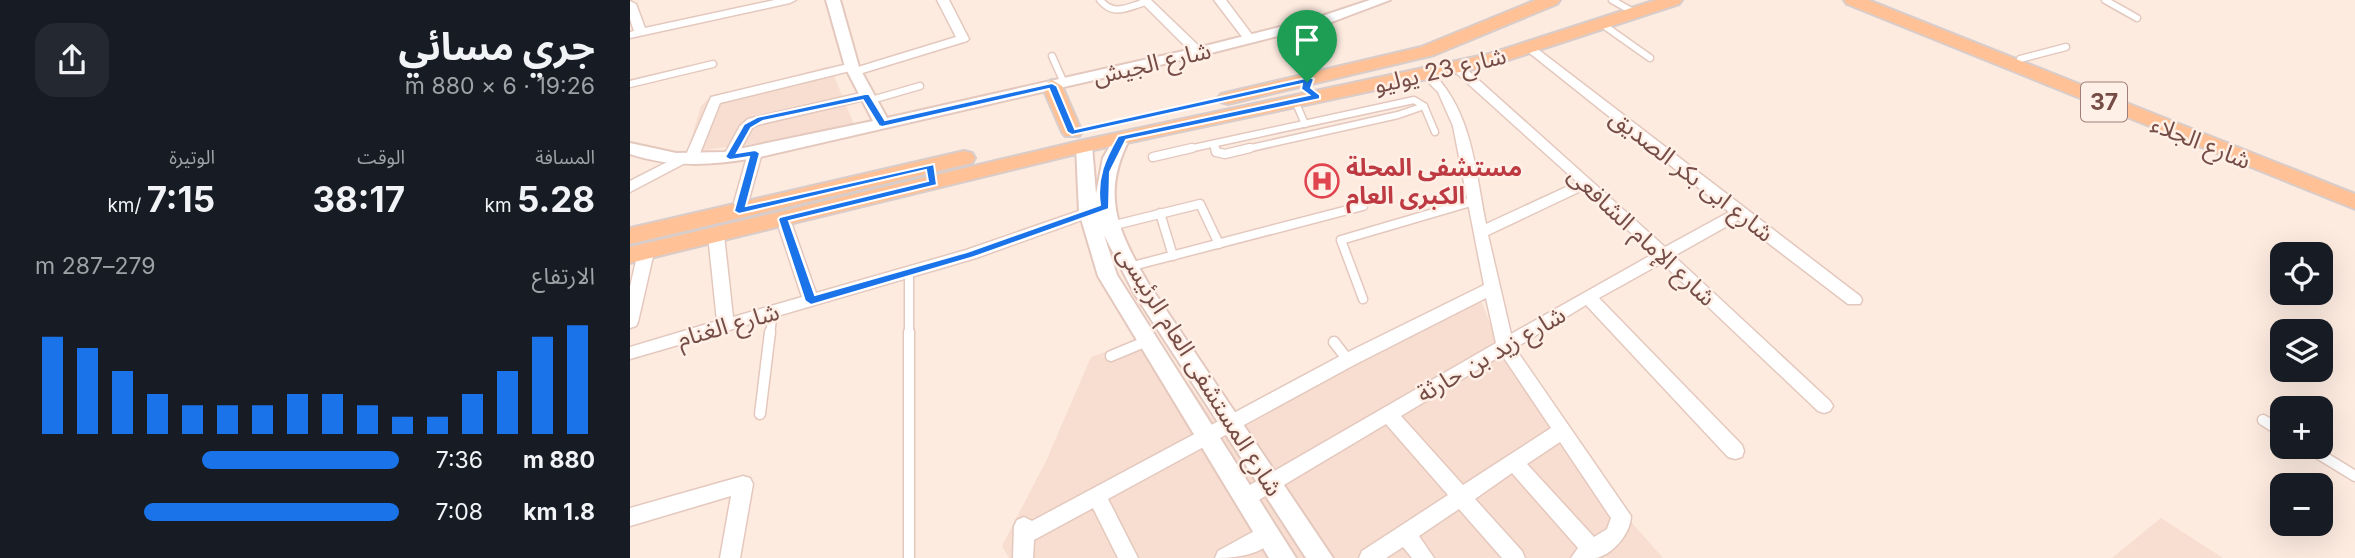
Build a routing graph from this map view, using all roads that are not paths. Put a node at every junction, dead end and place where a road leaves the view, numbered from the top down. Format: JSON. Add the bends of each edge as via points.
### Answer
{"nodes":[{"id":1,"x":790,"y":0,"type":"edge"},
{"id":2,"x":833,"y":0,"type":"edge"},
{"id":3,"x":943,"y":0,"type":"edge"},
{"id":4,"x":1100,"y":0,"type":"edge"},
{"id":5,"x":1162,"y":0,"type":"edge"},
{"id":6,"x":1220,"y":0,"type":"edge"},
{"id":7,"x":1383,"y":0,"type":"edge"},
{"id":8,"x":1551,"y":0,"type":"edge"},
{"id":9,"x":1612,"y":0,"type":"edge"},
{"id":10,"x":1673,"y":0,"type":"edge"},
{"id":11,"x":1853,"y":0,"type":"edge"},
{"id":12,"x":1871,"y":0,"type":"edge"},
{"id":13,"x":2105,"y":0,"type":"edge"},
{"id":14,"x":1146,"y":2,"type":"edge"},
{"id":15,"x":630,"y":4,"type":"edge"},
{"id":16,"x":1356,"y":4,"type":"edge"},
{"id":17,"x":735,"y":5,"type":"edge"},
{"id":18,"x":1635,"y":13,"type":"junction"},
{"id":19,"x":2137,"y":18,"type":"dead end"},
{"id":20,"x":1602,"y":24,"type":"junction"},
{"id":21,"x":636,"y":34,"type":"edge"},
{"id":22,"x":1250,"y":40,"type":"junction"},
{"id":23,"x":2066,"y":47,"type":"dead end"},
{"id":24,"x":1531,"y":48,"type":"junction"},
{"id":25,"x":1198,"y":52,"type":"junction"},
{"id":26,"x":1052,"y":56,"type":"dead end"},
{"id":27,"x":1650,"y":58,"type":"dead end"},
{"id":28,"x":2020,"y":59,"type":"junction"},
{"id":29,"x":713,"y":64,"type":"dead end"},
{"id":30,"x":1458,"y":68,"type":"junction"},
{"id":31,"x":854,"y":69,"type":"junction"},
{"id":32,"x":2040,"y":72,"type":"junction"},
{"id":33,"x":1428,"y":75,"type":"junction"},
{"id":34,"x":630,"y":84,"type":"edge"},
{"id":35,"x":1058,"y":84,"type":"junction"},
{"id":36,"x":920,"y":86,"type":"dead end"},
{"id":37,"x":1313,"y":88,"type":"junction"},
{"id":38,"x":867,"y":99,"type":"junction"},
{"id":39,"x":1265,"y":99,"type":"junction"},
{"id":40,"x":1295,"y":101,"type":"junction"},
{"id":41,"x":1424,"y":106,"type":"junction"},
{"id":42,"x":1319,"y":121,"type":"junction"},
{"id":43,"x":882,"y":124,"type":"junction"},
{"id":44,"x":1305,"y":124,"type":"junction"},
{"id":45,"x":1267,"y":132,"type":"junction"},
{"id":46,"x":1324,"y":132,"type":"junction"},
{"id":47,"x":1436,"y":132,"type":"dead end"},
{"id":48,"x":1122,"y":138,"type":"junction"},
{"id":49,"x":1078,"y":139,"type":"junction"},
{"id":50,"x":1214,"y":144,"type":"junction"},
{"id":51,"x":1271,"y":144,"type":"junction"},
{"id":52,"x":630,"y":148,"type":"edge"},
{"id":53,"x":755,"y":153,"type":"junction"},
{"id":54,"x":730,"y":157,"type":"junction"},
{"id":55,"x":1153,"y":157,"type":"dead end"},
{"id":56,"x":688,"y":159,"type":"junction"},
{"id":57,"x":932,"y":174,"type":"junction"},
{"id":58,"x":1587,"y":183,"type":"junction"},
{"id":59,"x":630,"y":187,"type":"edge"},
{"id":60,"x":2355,"y":190,"type":"edge"},
{"id":61,"x":1474,"y":201,"type":"junction"},
{"id":62,"x":2355,"y":202,"type":"edge"},
{"id":63,"x":1363,"y":206,"type":"dead end"},
{"id":64,"x":739,"y":211,"type":"junction"},
{"id":65,"x":1160,"y":213,"type":"junction"},
{"id":66,"x":1739,"y":213,"type":"junction"},
{"id":67,"x":1101,"y":215,"type":"junction"},
{"id":68,"x":783,"y":219,"type":"junction"},
{"id":69,"x":1480,"y":233,"type":"junction"},
{"id":70,"x":716,"y":235,"type":"junction"},
{"id":71,"x":630,"y":236,"type":"edge"},
{"id":72,"x":1219,"y":244,"type":"junction"},
{"id":73,"x":638,"y":254,"type":"edge"},
{"id":74,"x":1173,"y":256,"type":"junction"},
{"id":75,"x":1664,"y":256,"type":"junction"},
{"id":76,"x":1129,"y":267,"type":"junction"},
{"id":77,"x":909,"y":272,"type":"junction"},
{"id":78,"x":1492,"y":288,"type":"junction"},
{"id":79,"x":1588,"y":297,"type":"junction"},
{"id":80,"x":1363,"y":299,"type":"dead end"},
{"id":81,"x":1854,"y":300,"type":"dead end"},
{"id":82,"x":811,"y":301,"type":"junction"},
{"id":83,"x":773,"y":312,"type":"junction"},
{"id":84,"x":630,"y":322,"type":"edge"},
{"id":85,"x":726,"y":326,"type":"junction"},
{"id":86,"x":1174,"y":338,"type":"junction"},
{"id":87,"x":1334,"y":342,"type":"dead end"},
{"id":88,"x":1150,"y":344,"type":"junction"},
{"id":89,"x":1505,"y":346,"type":"junction"},
{"id":90,"x":630,"y":354,"type":"edge"},
{"id":91,"x":1111,"y":356,"type":"dead end"},
{"id":92,"x":1348,"y":360,"type":"junction"},
{"id":93,"x":1824,"y":406,"type":"dead end"},
{"id":94,"x":760,"y":414,"type":"dead end"},
{"id":95,"x":1388,"y":414,"type":"junction"},
{"id":96,"x":2263,"y":420,"type":"dead end"},
{"id":97,"x":1230,"y":423,"type":"junction"},
{"id":98,"x":2270,"y":424,"type":"edge"},
{"id":99,"x":1563,"y":430,"type":"junction"},
{"id":100,"x":1206,"y":436,"type":"junction"},
{"id":101,"x":1735,"y":451,"type":"dead end"},
{"id":102,"x":2327,"y":459,"type":"edge"},
{"id":103,"x":1514,"y":462,"type":"junction"},
{"id":104,"x":2355,"y":476,"type":"edge"},
{"id":105,"x":1270,"y":482,"type":"junction"},
{"id":106,"x":1097,"y":496,"type":"junction"},
{"id":107,"x":1462,"y":496,"type":"junction"},
{"id":108,"x":1245,"y":498,"type":"junction"},
{"id":109,"x":630,"y":517,"type":"edge"},
{"id":110,"x":1267,"y":533,"type":"junction"},
{"id":111,"x":1405,"y":534,"type":"junction"},
{"id":112,"x":1587,"y":554,"type":"edge"},
{"id":113,"x":730,"y":558,"type":"edge"},
{"id":114,"x":909,"y":558,"type":"edge"},
{"id":115,"x":1023,"y":558,"type":"edge"},
{"id":116,"x":1128,"y":558,"type":"edge"},
{"id":117,"x":1225,"y":558,"type":"edge"},
{"id":118,"x":1283,"y":558,"type":"edge"},
{"id":119,"x":1320,"y":558,"type":"edge"},
{"id":120,"x":1369,"y":558,"type":"edge"},
{"id":121,"x":1424,"y":558,"type":"edge"},
{"id":122,"x":1515,"y":558,"type":"edge"}],
"edges":[{"from":1,"to":17,"type":"street"},
{"from":2,"to":31,"type":"street"},
{"from":3,"to":31,"type":"street","via":[[963,39]]},
{"from":4,"to":14,"type":"lane","via":[[1113,10]]},
{"from":5,"to":14,"type":"street"},
{"from":6,"to":22,"type":"street"},
{"from":7,"to":16,"type":"street","name":"شارع الجيش"},
{"from":8,"to":37,"type":"main road","name":"شارع 23 يوليو","via":[[1438,48]]},
{"from":9,"to":18,"type":"lane"},
{"from":10,"to":18,"type":"main road","name":"شارع 23 يوليو"},
{"from":11,"to":32,"type":"main road","name":"شارع الجلاء","number":"37"},
{"from":12,"to":28,"type":"main road","name":"شارع الجلاء","number":"37"},
{"from":13,"to":19,"type":"lane"},
{"from":14,"to":25,"type":"street"},
{"from":15,"to":21,"type":"street"},
{"from":16,"to":22,"type":"street","name":"شارع الجيش"},
{"from":17,"to":21,"type":"street"},
{"from":18,"to":20,"type":"main road","name":"شارع 23 يوليو"},
{"from":20,"to":24,"type":"main road","name":"شارع 23 يوليو"},
{"from":20,"to":27,"type":"lane"},
{"from":22,"to":25,"type":"street","name":"شارع الجيش"},
{"from":23,"to":28,"type":"lane"},
{"from":24,"to":30,"type":"main road","name":"شارع 23 يوليو"},
{"from":24,"to":66,"type":"street","name":"شارع ابى بكر الصديق"},
{"from":25,"to":35,"type":"street","name":"شارع الجيش"},
{"from":26,"to":35,"type":"lane"},
{"from":28,"to":32,"type":"main road","name":"شارع الجلاء","number":"37"},
{"from":29,"to":34,"type":"lane"},
{"from":30,"to":33,"type":"main road","name":"شارع 23 يوليو"},
{"from":30,"to":58,"type":"street","name":"شارع الإمام الشافعى"},
{"from":31,"to":38,"type":"street"},
{"from":31,"to":56,"type":"street","via":[[715,100]]},
{"from":32,"to":60,"type":"main road","name":"شارع الجلاء","number":"37"},
{"from":32,"to":62,"type":"main road","name":"شارع الجلاء","number":"37"},
{"from":33,"to":37,"type":"main road","name":"شارع 23 يوليو"},
{"from":33,"to":61,"type":"street","via":[[1444,91],[1460,126]]},
{"from":35,"to":43,"type":"street","name":"شارع الجيش"},
{"from":35,"to":49,"type":"main road"},
{"from":36,"to":38,"type":"lane"},
{"from":37,"to":39,"type":"main road","name":"شارع 23 يوليو"},
{"from":37,"to":40,"type":"main road","name":"شارع 23 يوليو"},
{"from":38,"to":43,"type":"street"},
{"from":38,"to":54,"type":"street","via":[[753,122]]},
{"from":39,"to":40,"type":"main road","name":"شارع 23 يوليو"},
{"from":39,"to":48,"type":"main road","name":"شارع 23 يوليو"},
{"from":39,"to":49,"type":"main road","name":"شارع 23 يوليو"},
{"from":40,"to":44,"type":"lane"},
{"from":41,"to":42,"type":"lane","via":[[1407,101]]},
{"from":41,"to":46,"type":"lane"},
{"from":41,"to":47,"type":"lane"},
{"from":42,"to":44,"type":"lane"},
{"from":42,"to":46,"type":"lane"},
{"from":43,"to":53,"type":"street","name":"شارع الجيش"},
{"from":44,"to":45,"type":"lane"},
{"from":45,"to":50,"type":"lane"},
{"from":45,"to":51,"type":"lane"},
{"from":46,"to":51,"type":"lane"},
{"from":48,"to":49,"type":"main road","name":"شارع 23 يوليو"},
{"from":48,"to":67,"type":"street","name":"شارع المستشفى العام الرئيسى","via":[[1105,172]]},
{"from":49,"to":57,"type":"main road","name":"شارع 23 يوليو"},
{"from":49,"to":67,"type":"street","name":"شارع المستشفى العام الرئيسى"},
{"from":50,"to":51,"type":"lane","via":[[1216,152],[1225,154]]},
{"from":50,"to":55,"type":"lane"},
{"from":52,"to":56,"type":"street","name":"شارع الجيش"},
{"from":53,"to":54,"type":"street","name":"شارع الجيش"},
{"from":53,"to":64,"type":"street"},
{"from":54,"to":56,"type":"street","name":"شارع الجيش"},
{"from":56,"to":59,"type":"street"},
{"from":57,"to":64,"type":"main road","name":"شارع 23 يوليو"},
{"from":57,"to":68,"type":"main road","name":"شارع 23 يوليو"},
{"from":58,"to":69,"type":"street"},
{"from":58,"to":75,"type":"street","name":"شارع الإمام الشافعى"},
{"from":61,"to":69,"type":"street"},
{"from":61,"to":80,"type":"lane","via":[[1341,240]]},
{"from":63,"to":72,"type":"lane"},
{"from":64,"to":71,"type":"main road","name":"شارع 23 يوليو"},
{"from":65,"to":67,"type":"lane"},
{"from":65,"to":72,"type":"lane","via":[[1200,204]]},
{"from":65,"to":74,"type":"lane"},
{"from":66,"to":75,"type":"street","name":"شارع زيد بن حارثة"},
{"from":66,"to":81,"type":"street","name":"شارع ابى بكر الصديق"},
{"from":67,"to":76,"type":"street","name":"شارع المستشفى العام الرئيسى"},
{"from":67,"to":77,"type":"street","name":"شارع الغنام"},
{"from":67,"to":88,"type":"street","name":"شارع المستشفى العام الرئيسى","via":[[1108,276]]},
{"from":68,"to":70,"type":"main road","name":"شارع 23 يوليو"},
{"from":68,"to":82,"type":"street"},
{"from":69,"to":78,"type":"street"},
{"from":70,"to":73,"type":"main road","name":"شارع 23 يوليو"},
{"from":70,"to":85,"type":"street"},
{"from":72,"to":74,"type":"lane"},
{"from":73,"to":84,"type":"street"},
{"from":74,"to":76,"type":"lane"},
{"from":75,"to":79,"type":"street","name":"شارع زيد بن حارثة"},
{"from":75,"to":93,"type":"street","name":"شارع الإمام الشافعى"},
{"from":76,"to":86,"type":"street","name":"شارع المستشفى العام الرئيسى"},
{"from":77,"to":82,"type":"street","name":"شارع الغنام"},
{"from":77,"to":114,"type":"lane"},
{"from":78,"to":89,"type":"street"},
{"from":78,"to":92,"type":"street"},
{"from":79,"to":89,"type":"street","name":"شارع زيد بن حارثة"},
{"from":79,"to":101,"type":"street"},
{"from":82,"to":83,"type":"street","name":"شارع الغنام"},
{"from":83,"to":85,"type":"street","name":"شارع الغنام"},
{"from":83,"to":94,"type":"lane"},
{"from":85,"to":90,"type":"street","name":"شارع الغنام"},
{"from":86,"to":88,"type":"street"},
{"from":86,"to":97,"type":"street","name":"شارع المستشفى العام الرئيسى"},
{"from":87,"to":92,"type":"lane"},
{"from":88,"to":91,"type":"lane"},
{"from":88,"to":100,"type":"street","name":"شارع المستشفى العام الرئيسى"},
{"from":89,"to":95,"type":"street","name":"شارع زيد بن حارثة"},
{"from":89,"to":99,"type":"street"},
{"from":92,"to":97,"type":"street"},
{"from":95,"to":105,"type":"street","name":"شارع زيد بن حارثة"},
{"from":95,"to":107,"type":"street"},
{"from":96,"to":98,"type":"lane"},
{"from":97,"to":100,"type":"street"},
{"from":97,"to":105,"type":"street","name":"شارع المستشفى العام الرئيسى"},
{"from":99,"to":103,"type":"street"},
{"from":99,"to":112,"type":"street","via":[[1621,516],[1618,530]]},
{"from":100,"to":106,"type":"street"},
{"from":100,"to":108,"type":"street","name":"شارع المستشفى العام الرئيسى"},
{"from":102,"to":104,"type":"lane"},
{"from":103,"to":107,"type":"street"},
{"from":103,"to":112,"type":"street"},
{"from":105,"to":108,"type":"street","name":"شارع زيد بن حارثة"},
{"from":105,"to":119,"type":"street","name":"شارع المستشفى العام الرئيسى"},
{"from":106,"to":115,"type":"street","via":[[1024,530]]},
{"from":106,"to":116,"type":"street"},
{"from":107,"to":111,"type":"street"},
{"from":107,"to":122,"type":"street"},
{"from":108,"to":110,"type":"street","name":"شارع المستشفى العام الرئيسى"},
{"from":109,"to":113,"type":"street","via":[[743,484]]},
{"from":110,"to":117,"type":"street"},
{"from":110,"to":118,"type":"street","name":"شارع المستشفى العام الرئيسى"},
{"from":111,"to":120,"type":"street"},
{"from":111,"to":121,"type":"street"}]}
